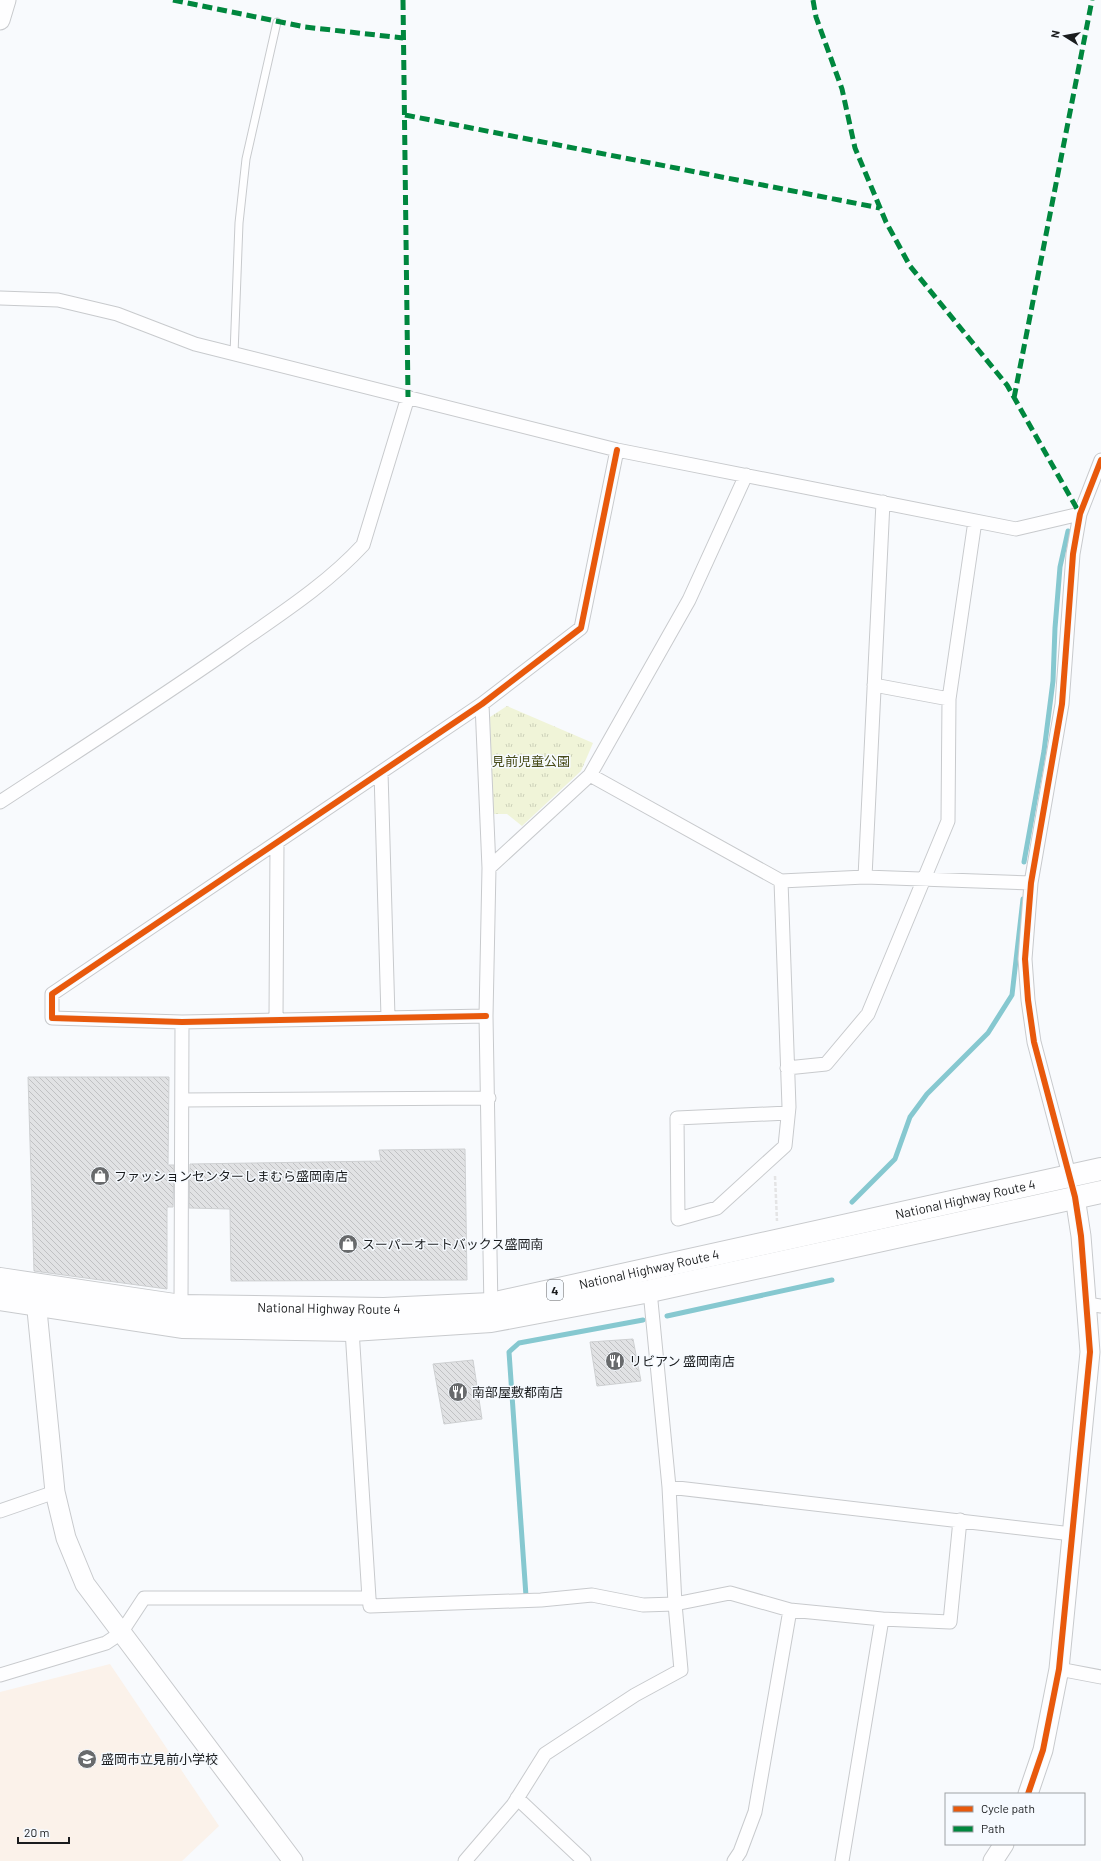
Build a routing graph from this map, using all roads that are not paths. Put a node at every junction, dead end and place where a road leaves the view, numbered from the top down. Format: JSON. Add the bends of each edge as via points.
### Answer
{"nodes":[{"id":1,"x":6,"y":0,"type":"edge"},
{"id":2,"x":0,"y":20,"type":"edge"},
{"id":3,"x":277,"y":22,"type":"dead end"},
{"id":4,"x":0,"y":298,"type":"edge"},
{"id":5,"x":234,"y":354,"type":"junction"},
{"id":6,"x":408,"y":397,"type":"junction"},
{"id":7,"x":617,"y":450,"type":"junction"},
{"id":8,"x":1101,"y":460,"type":"edge"},
{"id":9,"x":746,"y":475,"type":"junction"},
{"id":10,"x":883,"y":502,"type":"junction"},
{"id":11,"x":1080,"y":514,"type":"junction"},
{"id":12,"x":975,"y":520,"type":"junction"},
{"id":13,"x":874,"y":685,"type":"junction"},
{"id":14,"x":949,"y":699,"type":"junction"},
{"id":15,"x":482,"y":704,"type":"junction"},
{"id":16,"x":381,"y":772,"type":"junction"},
{"id":17,"x":590,"y":775,"type":"junction"},
{"id":18,"x":0,"y":802,"type":"edge"},
{"id":19,"x":276,"y":843,"type":"junction"},
{"id":20,"x":489,"y":868,"type":"junction"},
{"id":21,"x":865,"y":877,"type":"junction"},
{"id":22,"x":924,"y":879,"type":"junction"},
{"id":23,"x":781,"y":882,"type":"junction"},
{"id":24,"x":1031,"y":883,"type":"junction"},
{"id":25,"x":486,"y":1016,"type":"junction"},
{"id":26,"x":388,"y":1018,"type":"junction"},
{"id":27,"x":276,"y":1020,"type":"junction"},
{"id":28,"x":182,"y":1022,"type":"junction"},
{"id":29,"x":787,"y":1068,"type":"junction"},
{"id":30,"x":489,"y":1098,"type":"junction"},
{"id":31,"x":182,"y":1100,"type":"junction"},
{"id":32,"x":788,"y":1113,"type":"junction"},
{"id":33,"x":1101,"y":1169,"type":"edge"},
{"id":34,"x":1069,"y":1176,"type":"junction"},
{"id":35,"x":1101,"y":1192,"type":"edge"},
{"id":36,"x":1075,"y":1197,"type":"junction"},
{"id":37,"x":0,"y":1279,"type":"edge"},
{"id":38,"x":650,"y":1291,"type":"junction"},
{"id":39,"x":35,"y":1295,"type":"junction"},
{"id":40,"x":0,"y":1298,"type":"edge"},
{"id":41,"x":1094,"y":1305,"type":"edge"},
{"id":42,"x":181,"y":1306,"type":"junction"},
{"id":43,"x":491,"y":1312,"type":"junction"},
{"id":44,"x":352,"y":1330,"type":"junction"},
{"id":45,"x":669,"y":1487,"type":"junction"},
{"id":46,"x":55,"y":1492,"type":"junction"},
{"id":47,"x":0,"y":1511,"type":"edge"},
{"id":48,"x":960,"y":1520,"type":"junction"},
{"id":49,"x":1072,"y":1534,"type":"junction"},
{"id":50,"x":369,"y":1598,"type":"junction"},
{"id":51,"x":675,"y":1604,"type":"junction"},
{"id":52,"x":790,"y":1610,"type":"junction"},
{"id":53,"x":882,"y":1619,"type":"junction"},
{"id":54,"x":121,"y":1633,"type":"junction"},
{"id":55,"x":1059,"y":1669,"type":"junction"},
{"id":56,"x":0,"y":1675,"type":"edge"},
{"id":57,"x":1101,"y":1677,"type":"edge"},
{"id":58,"x":1028,"y":1793,"type":"edge"},
{"id":59,"x":517,"y":1798,"type":"junction"},
{"id":60,"x":1003,"y":1845,"type":"edge"},
{"id":61,"x":293,"y":1861,"type":"edge"},
{"id":62,"x":465,"y":1861,"type":"edge"},
{"id":63,"x":584,"y":1861,"type":"edge"},
{"id":64,"x":734,"y":1861,"type":"edge"},
{"id":65,"x":842,"y":1861,"type":"edge"},
{"id":66,"x":993,"y":1861,"type":"edge"}],
"edges":[{"from":1,"to":2,"type":"street"},
{"from":3,"to":5,"type":"lane","via":[[246,159],[239,224]]},
{"from":4,"to":5,"type":"street","via":[[58,300],[116,314],[195,344]]},
{"from":5,"to":6,"type":"street"},
{"from":6,"to":7,"type":"street"},
{"from":6,"to":18,"type":"street","via":[[363,545],[346,564],[290,608],[174,688]]},
{"from":7,"to":9,"type":"street"},
{"from":7,"to":15,"type":"street","via":[[581,628]]},
{"from":8,"to":11,"type":"street"},
{"from":9,"to":10,"type":"street"},
{"from":9,"to":17,"type":"street","via":[[689,600]]},
{"from":10,"to":12,"type":"street"},
{"from":10,"to":13,"type":"street"},
{"from":11,"to":12,"type":"street","via":[[1016,529]]},
{"from":11,"to":24,"type":"street","via":[[1073,554],[1062,704]]},
{"from":12,"to":14,"type":"street"},
{"from":13,"to":14,"type":"street"},
{"from":13,"to":21,"type":"street"},
{"from":14,"to":22,"type":"street","via":[[948,821]]},
{"from":15,"to":16,"type":"street"},
{"from":15,"to":20,"type":"street"},
{"from":16,"to":19,"type":"street"},
{"from":16,"to":26,"type":"street"},
{"from":17,"to":20,"type":"street"},
{"from":17,"to":23,"type":"street"},
{"from":19,"to":27,"type":"street"},
{"from":19,"to":28,"type":"street","via":[[52,994],[52,1018]]},
{"from":20,"to":25,"type":"street"},
{"from":21,"to":22,"type":"street"},
{"from":21,"to":23,"type":"street"},
{"from":22,"to":24,"type":"street"},
{"from":22,"to":29,"type":"street","via":[[868,1014],[826,1064]]},
{"from":23,"to":29,"type":"street"},
{"from":24,"to":34,"type":"street","via":[[1025,959],[1028,1000],[1034,1042]]},
{"from":25,"to":26,"type":"street"},
{"from":25,"to":30,"type":"street"},
{"from":26,"to":27,"type":"street"},
{"from":27,"to":28,"type":"street"},
{"from":28,"to":31,"type":"street"},
{"from":29,"to":32,"type":"street"},
{"from":30,"to":31,"type":"street"},
{"from":30,"to":43,"type":"street"},
{"from":31,"to":42,"type":"street"},
{"from":32,"to":32,"type":"street","via":[[785,1146],[717,1208],[678,1219],[677,1118]]},
{"from":33,"to":34,"type":"highway","name":"National Highway Route 4","number":"4"},
{"from":34,"to":36,"type":"street"},
{"from":34,"to":43,"type":"highway","name":"National Highway Route 4","number":"4","via":[[777,1241]]},
{"from":35,"to":36,"type":"highway","name":"National Highway Route 4","number":"4"},
{"from":36,"to":38,"type":"highway","name":"National Highway Route 4","number":"4"},
{"from":36,"to":41,"type":"street"},
{"from":37,"to":39,"type":"highway","name":"National Highway Route 4","number":"4"},
{"from":38,"to":43,"type":"highway","name":"National Highway Route 4","number":"4"},
{"from":38,"to":45,"type":"street"},
{"from":39,"to":40,"type":"highway","name":"National Highway Route 4","number":"4"},
{"from":39,"to":42,"type":"highway","name":"National Highway Route 4","number":"4"},
{"from":39,"to":44,"type":"highway","name":"National Highway Route 4","number":"4","via":[[182,1327]]},
{"from":39,"to":46,"type":"street"},
{"from":41,"to":49,"type":"street"},
{"from":42,"to":43,"type":"highway","name":"National Highway Route 4","number":"4"},
{"from":43,"to":44,"type":"highway","name":"National Highway Route 4","number":"4"},
{"from":44,"to":50,"type":"street"},
{"from":45,"to":48,"type":"street"},
{"from":45,"to":51,"type":"street"},
{"from":46,"to":47,"type":"street"},
{"from":46,"to":54,"type":"street","via":[[66,1538],[84,1584]]},
{"from":48,"to":49,"type":"street"},
{"from":48,"to":53,"type":"street","via":[[950,1622]]},
{"from":49,"to":55,"type":"street"},
{"from":50,"to":51,"type":"street","via":[[370,1606],[541,1600],[592,1595],[643,1605]]},
{"from":50,"to":54,"type":"street","via":[[144,1598]]},
{"from":51,"to":52,"type":"street","via":[[730,1593]]},
{"from":51,"to":59,"type":"street","via":[[681,1670],[635,1695],[545,1754]]},
{"from":52,"to":53,"type":"street"},
{"from":52,"to":64,"type":"street","via":[[755,1812]]},
{"from":53,"to":65,"type":"street"},
{"from":54,"to":56,"type":"street","via":[[106,1643]]},
{"from":54,"to":61,"type":"street"},
{"from":55,"to":57,"type":"street"},
{"from":55,"to":58,"type":"street","via":[[1043,1750]]},
{"from":59,"to":62,"type":"street"},
{"from":59,"to":63,"type":"street"},
{"from":60,"to":66,"type":"street"}]}
